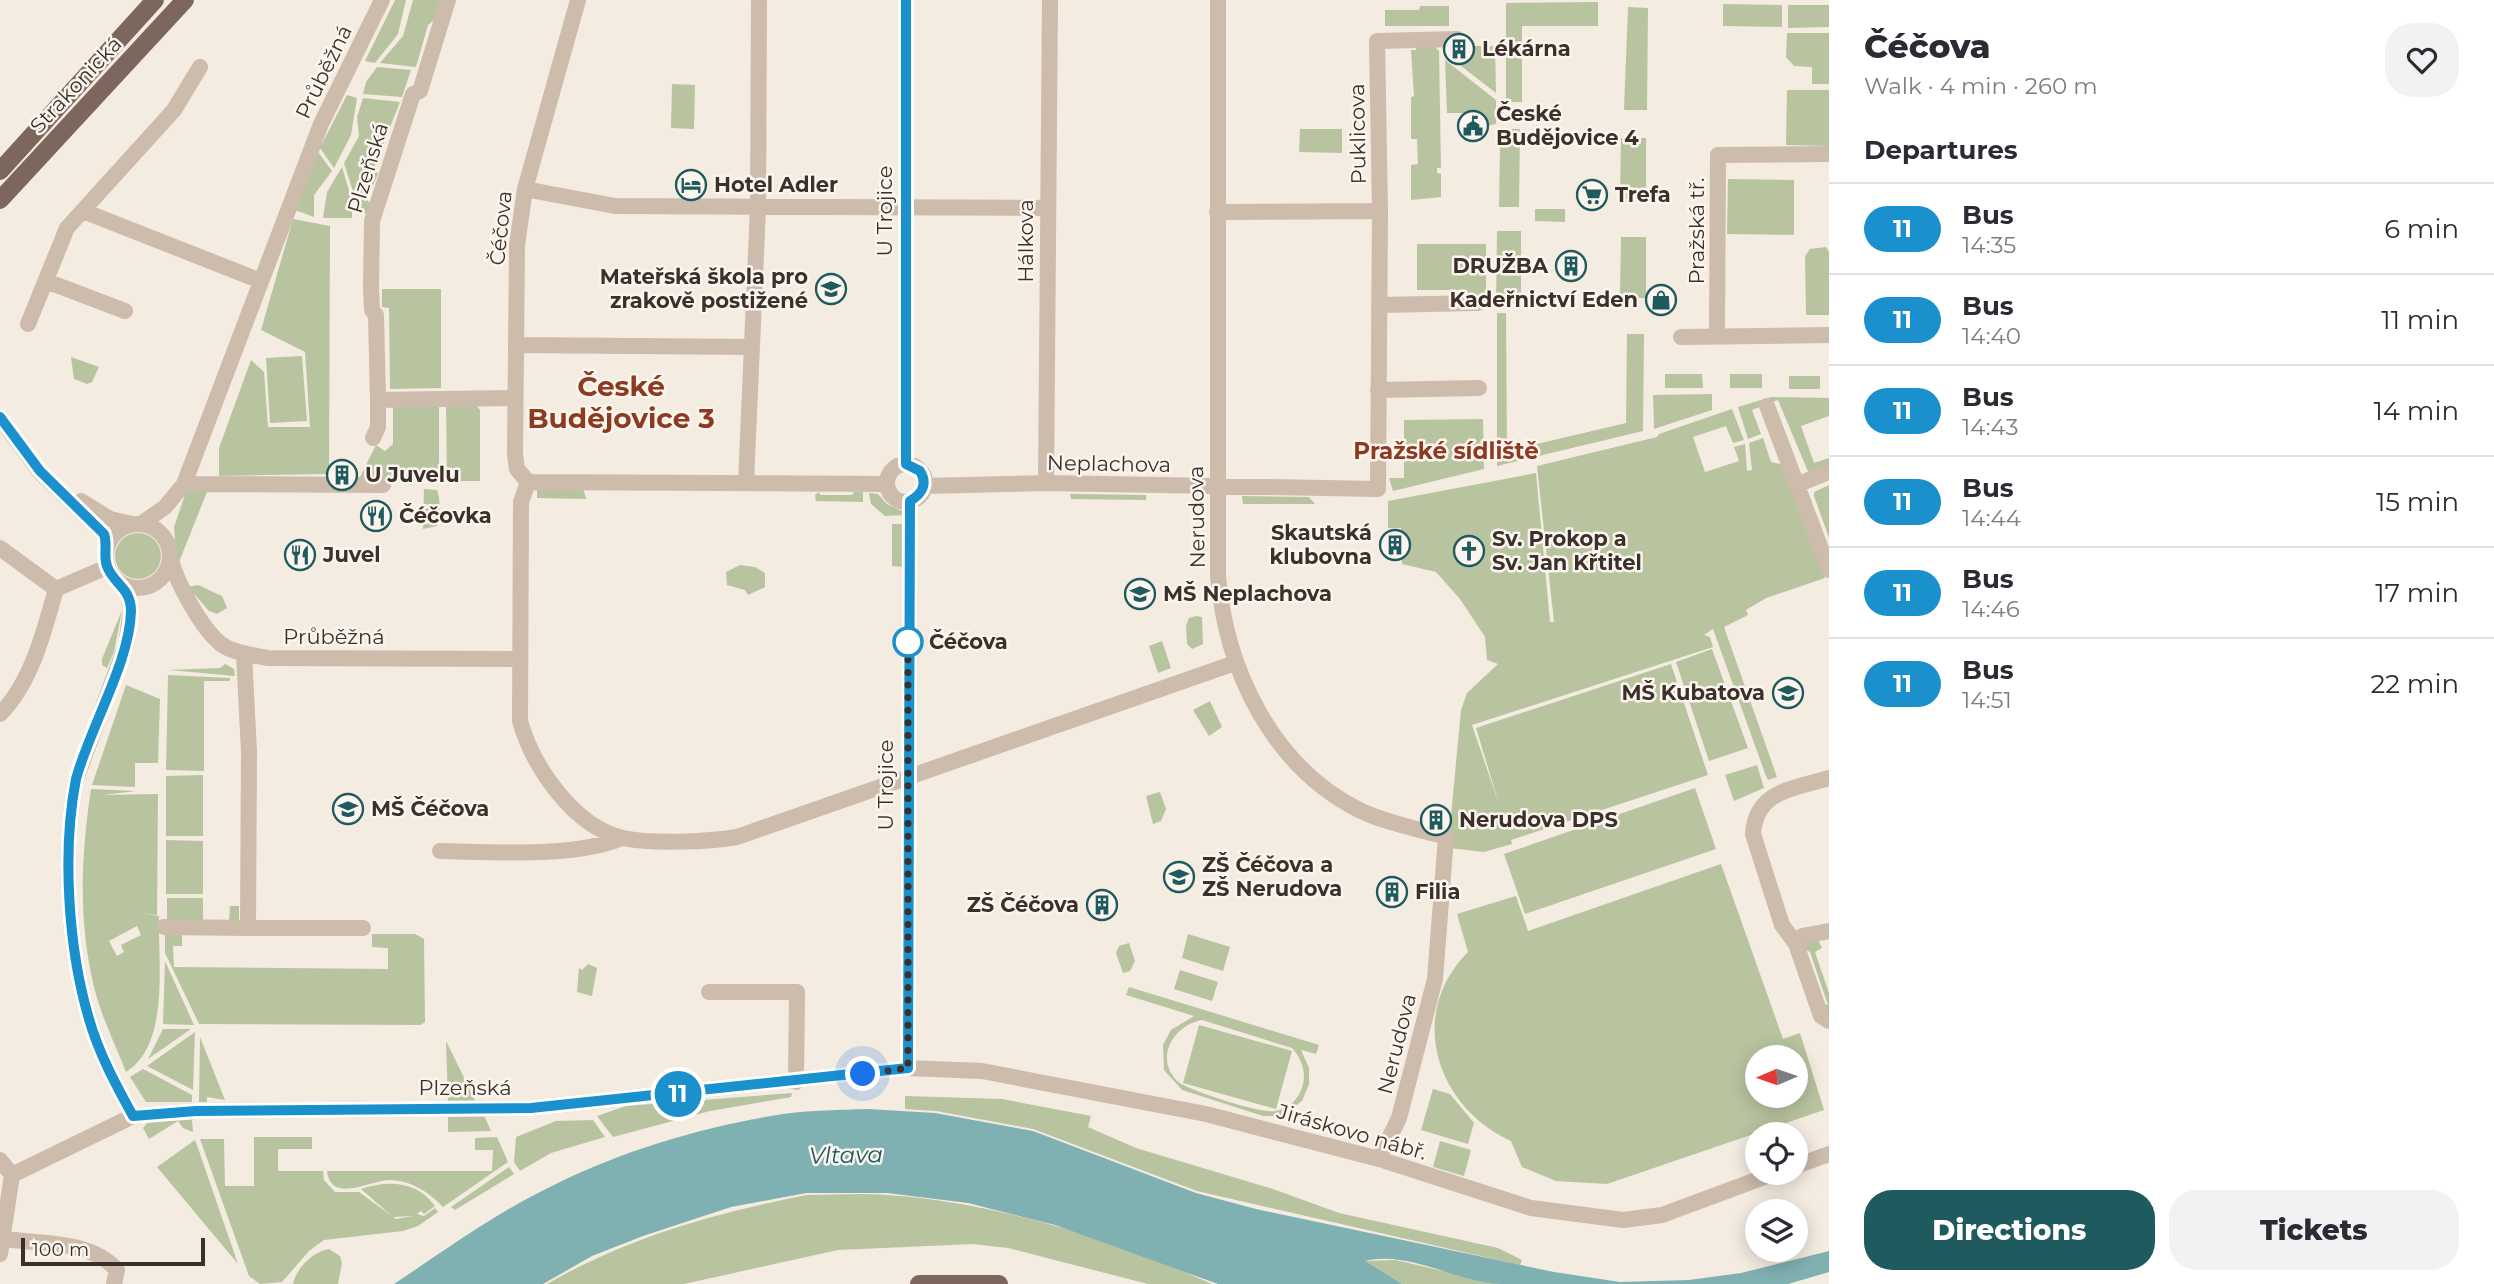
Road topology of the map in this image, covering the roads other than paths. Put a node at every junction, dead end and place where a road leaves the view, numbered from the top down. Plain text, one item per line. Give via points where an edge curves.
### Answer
1 (155, 0) edge
2 (185, 0) edge
3 (382, 0) edge
4 (448, 0) edge
5 (578, 0) edge
6 (759, 0) edge
7 (906, 0) edge
8 (1050, 0) edge
9 (1218, 0) edge
10 (1457, 39) dead end
11 (200, 68) dead end
12 (1829, 154) edge
13 (0, 171) edge
14 (524, 188) junction
15 (0, 200) edge
16 (758, 208) junction
17 (906, 208) junction
18 (1047, 208) junction
19 (83, 211) junction
20 (1380, 211) junction
21 (1217, 212) junction
22 (46, 281) junction
23 (261, 281) junction
24 (1478, 303) dead end
25 (1379, 305) junction
26 (125, 311) dead end
27 (28, 324) dead end
28 (1717, 334) junction
29 (1829, 335) edge
30 (1681, 337) dead end
31 (516, 345) junction
32 (752, 347) junction
33 (1479, 388) dead end
34 (1378, 390) junction
35 (515, 398) junction
36 (378, 400) junction
37 (1767, 406) dead end
38 (0, 418) edge
39 (373, 438) dead end
40 (906, 464) junction
41 (1829, 472) edge
42 (528, 482) junction
43 (746, 483) junction
44 (1046, 483) junction
45 (887, 484) junction
46 (383, 485) dead end
47 (1796, 485) junction
48 (924, 486) junction
49 (1217, 488) junction
50 (57, 489) junction
51 (1378, 489) joint
52 (179, 491) junction
53 (910, 501) junction
54 (136, 524) junction
55 (108, 545) junction
56 (0, 548) edge
57 (169, 552) junction
58 (107, 567) junction
59 (1829, 570) edge
60 (153, 585) junction
61 (125, 586) junction
62 (56, 589) junction
63 (180, 589) junction
64 (131, 608) junction
65 (244, 653) junction
66 (519, 659) junction
67 (1235, 663) junction
68 (0, 714) edge
69 (907, 777) junction
70 (1829, 778) edge
71 (622, 838) junction
72 (440, 851) dead end
73 (164, 928) dead end
74 (248, 928) junction
75 (363, 928) dead end
76 (1829, 931) edge
77 (1796, 944) junction
78 (709, 992) dead end
79 (1829, 1021) edge
80 (908, 1068) junction
81 (796, 1082) junction
82 (133, 1116) junction
83 (1829, 1154) edge
84 (0, 1160) edge
85 (1378, 1160) junction
86 (1808, 1162) edge
87 (12, 1175) junction
88 (1745, 1184) edge
89 (2, 1246) edge
90 (114, 1284) edge
91 (919, 1284) edge
92 (999, 1284) edge

1 - 13 main road, Strakonická
2 - 15 main road, Strakonická
3 - 23 street, Průběžná via 321,124
4 - 36 street, Plzeňská via 372,221
5 - 14 street, Čéčova
6 - 16 street
7 - 17 street, U Trojice
8 - 18 street, Hálkova
9 - 21 street, Nerudova
10 - 20 street, Puklicova via 1377,41
11 - 19 street via 174,110
12 - 28 street, Pražská tř. via 1718,155
14 - 16 street via 615,206
14 - 31 street, Čéčova via 517,246
16 - 17 street
16 - 32 street
17 - 18 street
17 - 40 street, U Trojice
18 - 44 street, Hálkova
19 - 22 street via 67,228
19 - 23 street
20 - 21 street
20 - 25 street, Puklicova
21 - 49 street, Nerudova
22 - 26 street
22 - 27 street
23 - 52 street, Průběžná
24 - 25 street
25 - 34 street, Puklicova
28 - 29 street
28 - 30 street
31 - 32 street
31 - 35 street, Čéčova
32 - 43 street
33 - 34 street
34 - 51 street, Puklicova
35 - 36 street
35 - 42 street, Čéčova via 517,469
36 - 39 street, Plzeňská via 379,427
37 - 47 street
38 - 50 street
40 - 45 street via 895,467
40 - 48 street via 920,471
41 - 47 street
42 - 43 street
42 - 66 street via 521,502
43 - 45 street
44 - 48 street, Neplachova
44 - 49 street, Neplachova
45 - 53 street via 896,499
46 - 52 street via 238,485
47 - 59 street
48 - 53 street
49 - 51 street, Neplachova
49 - 67 street, Nerudova via 1221,606
50 - 54 street via 110,519
50 - 55 street via 104,534
52 - 54 street, Průběžná via 153,518
52 - 57 street, Průběžná via 168,528
53 - 69 street, U Trojice
54 - 55 street via 116,533
54 - 57 street via 158,530
55 - 58 street
56 - 62 street
57 - 60 street via 165,575
57 - 63 street, Průběžná
58 - 61 street
58 - 62 street
60 - 61 street
60 - 63 street
60 - 64 street
61 - 64 street
62 - 68 street via 38,648
63 - 65 street, Průběžná via 222,644
64 - 82 street via 125,645 76,779 71,802 69,887 88,1017 108,1071
65 - 66 street, Průběžná via 268,658
65 - 74 street via 249,752
66 - 71 street via 520,723 533,752 555,789 586,820
67 - 69 street
67 - 85 street, Nerudova via 1270,730 1323,786 1362,811 1446,837 1435,979 1399,1118
69 - 71 street via 737,838
69 - 80 street, U Trojice
70 - 77 street via 1770,796 1754,821 1782,925
71 - 72 street via 603,845 518,852
73 - 74 street
74 - 75 street
76 - 77 street via 1802,936
77 - 79 street via 1821,1016
78 - 81 street via 797,992
80 - 81 street, Plzeňská
80 - 85 street, Jiráskovo nábř. via 982,1072 1193,1112
81 - 82 street, Plzeňská via 531,1108 196,1111
82 - 87 street, Plzeňská
83 - 86 street
84 - 87 street
85 - 88 street, Jiráskovo nábř. via 1531,1208 1623,1220 1662,1214
87 - 89 street
89 - 90 street via 89,1250 106,1257 117,1270
91 - 92 main road

